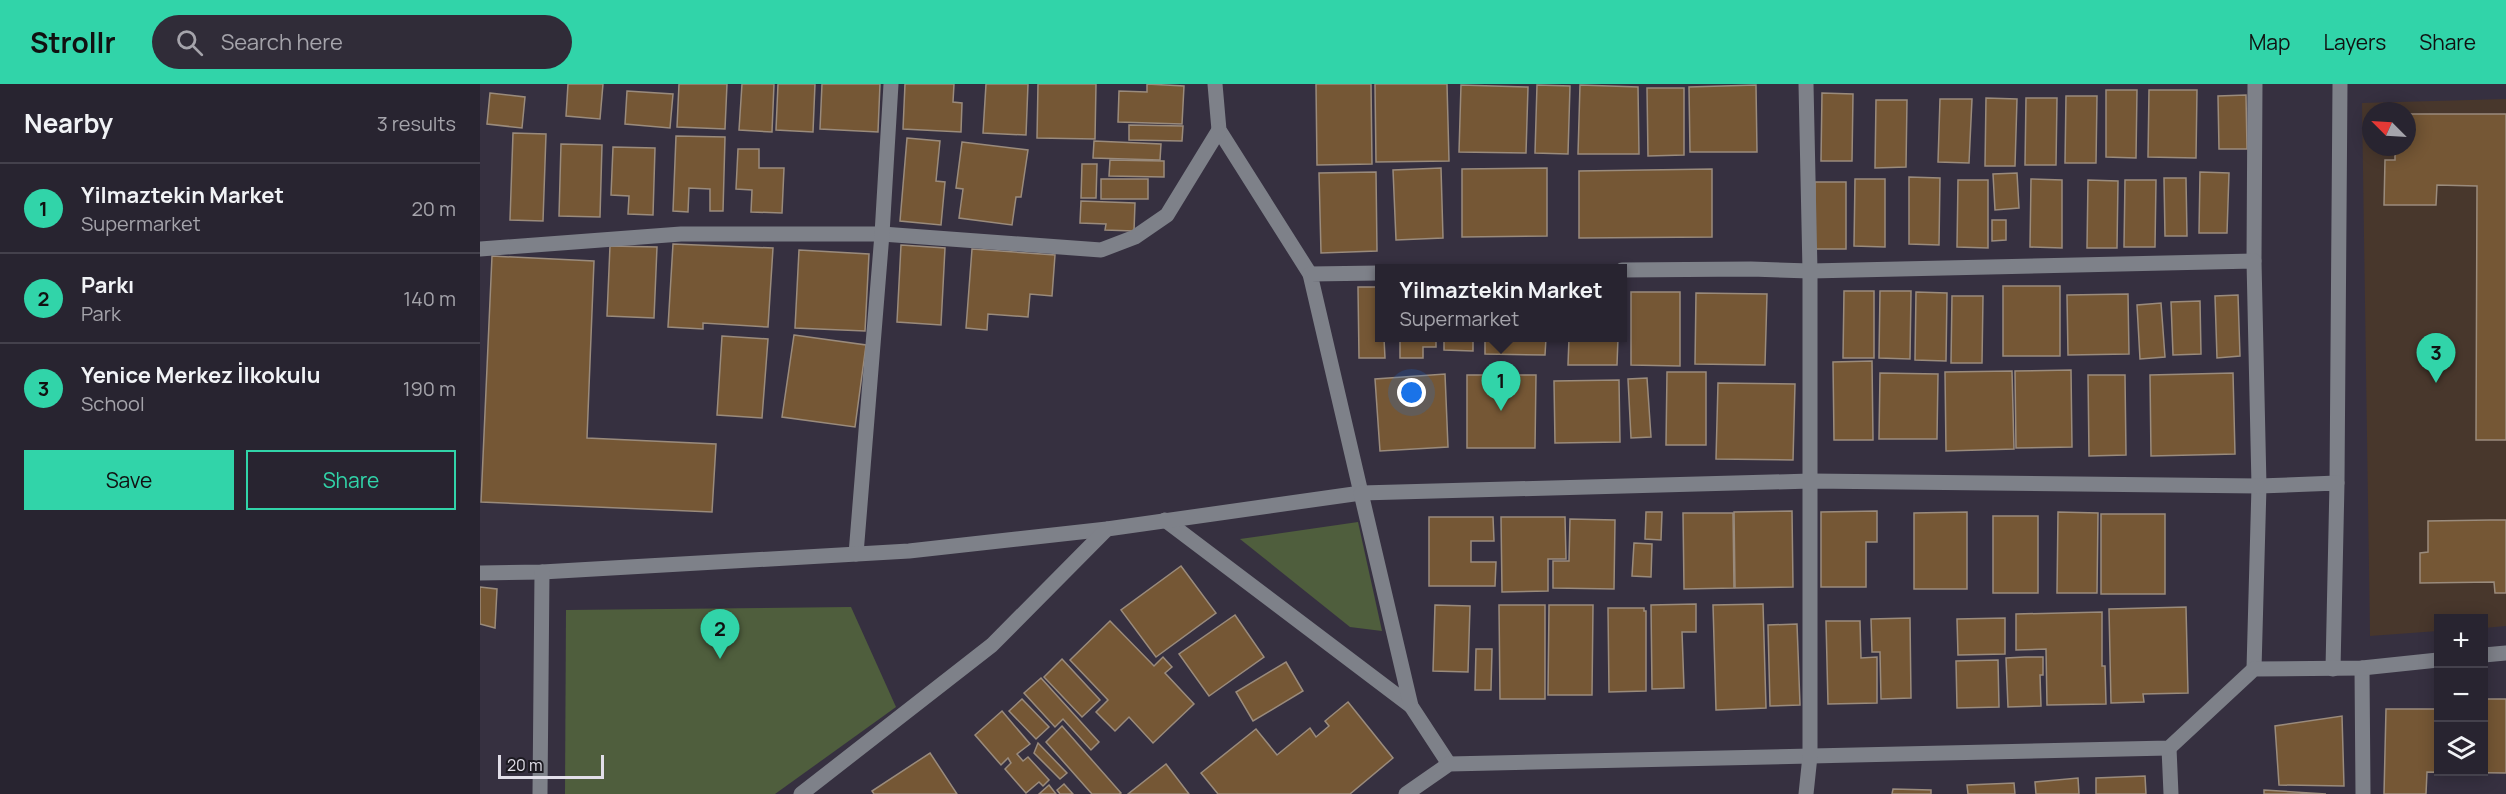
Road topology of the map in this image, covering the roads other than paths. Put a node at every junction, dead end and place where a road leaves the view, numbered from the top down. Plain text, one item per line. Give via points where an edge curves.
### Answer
1 (891, 84) edge
2 (1215, 84) edge
3 (1806, 84) edge
4 (2255, 84) edge
5 (2340, 84) edge
6 (1219, 130) junction
7 (882, 234) junction
8 (480, 249) edge
9 (2254, 261) junction
10 (1627, 270) edge
11 (1810, 271) junction
12 (1375, 273) edge
13 (1310, 274) junction
14 (1811, 481) junction
15 (2337, 483) junction
16 (2259, 486) junction
17 (1361, 493) junction
18 (1165, 520) junction
19 (1107, 528) junction
20 (856, 554) junction
21 (542, 572) junction
22 (480, 573) edge
23 (2506, 653) edge
24 (2488, 655) edge
25 (2434, 661) edge
26 (2362, 668) junction
27 (2254, 669) junction
28 (2333, 669) junction
29 (1411, 706) junction
30 (2169, 748) junction
31 (1810, 756) junction
32 (1449, 764) junction
33 (540, 794) edge
34 (801, 794) edge
35 (1406, 794) edge
36 (1806, 794) edge
37 (2171, 794) edge
38 (2363, 794) edge

1 - 7 street
2 - 6 street
3 - 11 street
4 - 9 street
5 - 15 street
6 - 7 street via 1167,215 1135,237 1101,250
6 - 13 street
7 - 8 street via 681,234
7 - 20 street
9 - 11 street
9 - 16 street
10 - 11 street
11 - 14 street
12 - 13 street
13 - 17 street
14 - 16 street
14 - 17 street
14 - 31 street
15 - 16 street
15 - 28 street
16 - 27 street
17 - 18 street
17 - 29 street
18 - 19 street
18 - 29 street
19 - 20 street
19 - 34 street via 992,645
20 - 21 street
21 - 22 street
21 - 33 street
23 - 24 street
25 - 26 street
26 - 28 street
26 - 38 street
27 - 28 street
27 - 30 street
29 - 32 street
30 - 31 street
30 - 37 street
31 - 32 street
31 - 36 street
32 - 35 street

